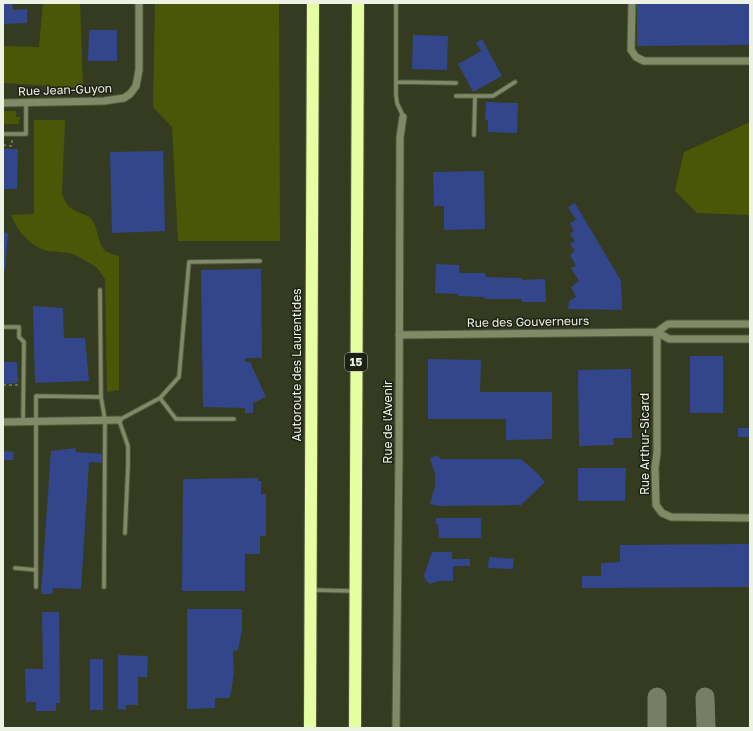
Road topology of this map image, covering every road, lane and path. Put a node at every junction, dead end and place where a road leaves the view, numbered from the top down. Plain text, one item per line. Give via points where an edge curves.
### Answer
1 (139, 3) edge
2 (313, 3) edge
3 (358, 3) edge
4 (396, 3) edge
5 (632, 3) edge
6 (750, 61) edge
7 (396, 82) junction
8 (515, 82) dead end
9 (456, 83) dead end
10 (456, 96) dead end
11 (475, 96) junction
12 (3, 103) edge
13 (26, 103) junction
14 (404, 117) joint
15 (3, 134) edge
16 (474, 135) dead end
17 (12, 139) dead end
18 (3, 145) edge
19 (12, 146) junction
20 (12, 149) dead end
21 (260, 261) dead end
22 (100, 290) dead end
23 (750, 324) edge
24 (3, 328) edge
25 (657, 332) junction
26 (399, 335) junction
27 (750, 339) edge
28 (3, 385) edge
29 (20, 385) dead end
30 (101, 397) junction
31 (160, 398) junction
32 (234, 419) dead end
33 (105, 420) junction
34 (119, 420) junction
35 (3, 422) edge
36 (23, 422) junction
37 (36, 422) junction
38 (750, 518) edge
39 (125, 533) dead end
40 (15, 568) dead end
41 (36, 570) junction
42 (104, 587) dead end
43 (36, 588) dead end
44 (311, 590) junction
45 (356, 591) junction
46 (310, 728) edge
47 (355, 728) edge
48 (396, 728) edge

1 - 13 street, Rue Jean-Guyon via 139,70 136,86 130,94 124,98 104,101
2 - 44 highway, Autoroute des Laurentides
3 - 45 highway, 15
4 - 7 lane
5 - 6 street via 631,50 636,57 644,61
7 - 9 lane
7 - 14 lane via 396,99
8 - 11 lane via 494,96
10 - 11 lane
11 - 16 lane
12 - 13 street, Rue Jean-Guyon
13 - 15 lane via 26,134
14 - 26 street, Rue de l'Avenir via 400,137
17 - 19 path
18 - 19 path
19 - 20 path
21 - 31 lane via 189,262 179,377
22 - 30 lane
23 - 25 street, Rue des Gouverneurs via 668,324
24 - 36 lane via 19,327 19,338 24,342
25 - 26 street, Rue des Gouverneurs
25 - 27 street, Rue des Gouverneurs via 669,339
25 - 38 street, Rue Arthur-Sicard via 656,505 662,513 671,518
26 - 48 street, Rue de l'Avenir
28 - 29 path
30 - 33 lane
30 - 37 lane via 36,396
31 - 32 lane via 176,419
31 - 34 lane
33 - 34 street
33 - 37 street
33 - 42 lane
34 - 39 lane via 128,446
35 - 36 street
36 - 37 street
37 - 41 lane
40 - 41 lane
41 - 43 lane
44 - 45 lane
44 - 46 highway, Autoroute des Laurentides
45 - 47 highway, 15

